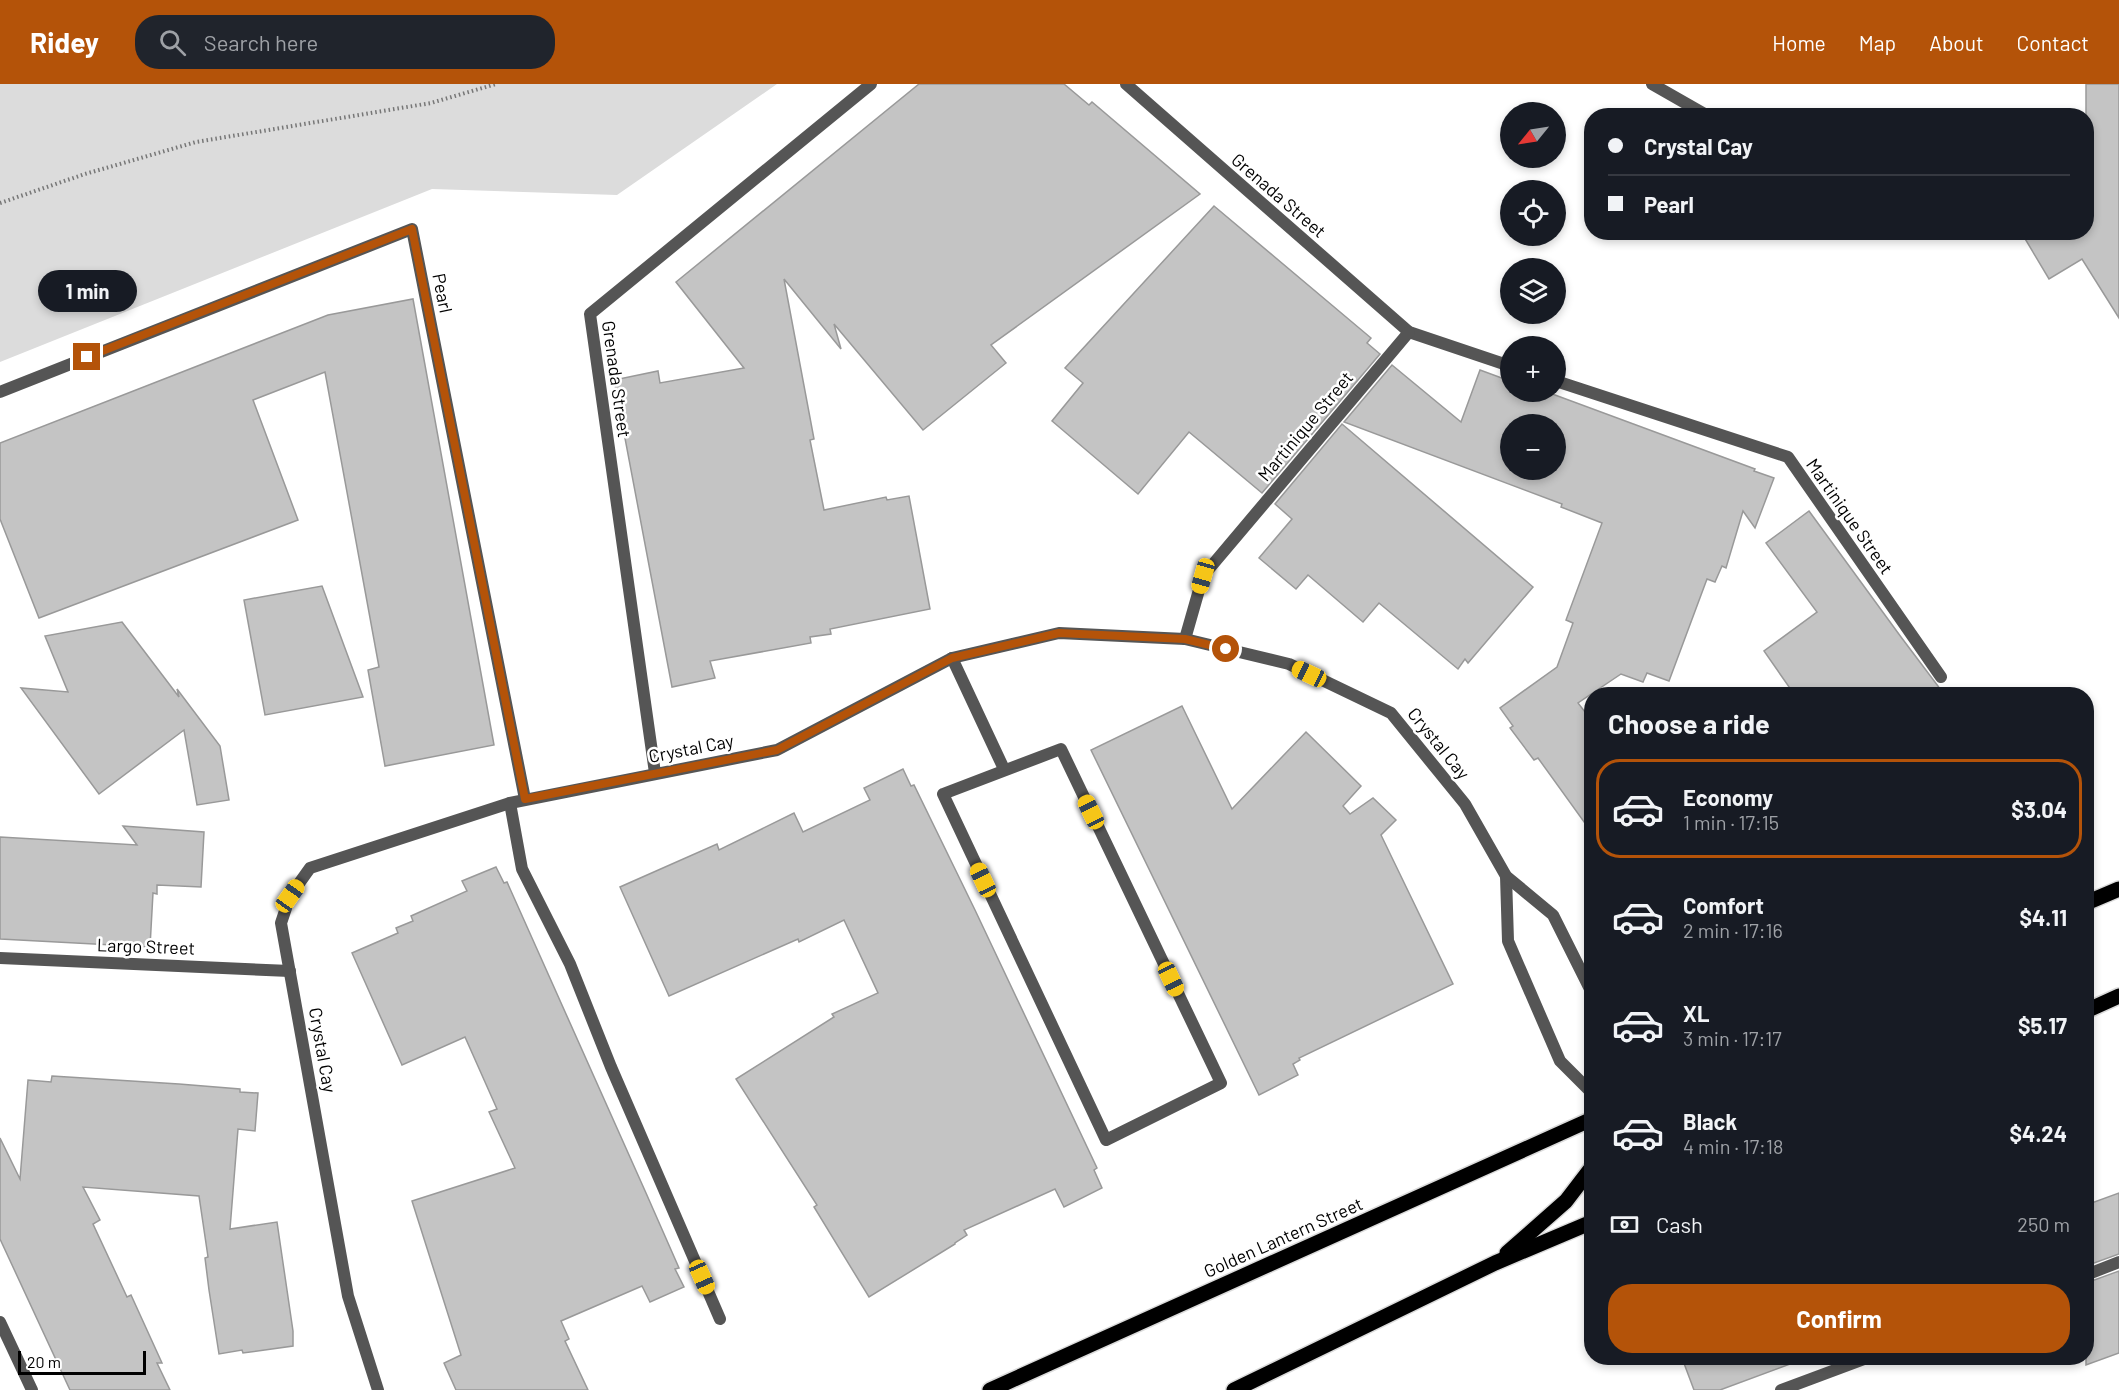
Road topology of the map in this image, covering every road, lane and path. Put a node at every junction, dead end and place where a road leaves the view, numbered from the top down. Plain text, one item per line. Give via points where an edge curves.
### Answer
1 (496, 84) edge
2 (871, 84) edge
3 (1126, 84) edge
4 (1652, 84) edge
5 (1694, 108) edge
6 (0, 203) edge
7 (1409, 332) junction
8 (1500, 363) edge
9 (1566, 384) edge
10 (0, 392) edge
11 (1185, 639) junction
12 (952, 658) junction
13 (1941, 677) dead end
14 (1004, 769) junction
15 (655, 773) junction
16 (525, 799) junction
17 (510, 802) junction
18 (1506, 876) junction
19 (2119, 889) edge
20 (2094, 900) edge
21 (0, 958) edge
22 (290, 971) junction
23 (1584, 977) edge
24 (2119, 996) edge
25 (2094, 1007) edge
26 (1584, 1085) edge
27 (1584, 1123) edge
28 (1584, 1177) edge
29 (1584, 1225) edge
30 (2119, 1262) edge
31 (1495, 1263) junction
32 (2094, 1272) edge
33 (720, 1319) dead end
34 (0, 1322) edge
35 (1848, 1365) edge
36 (32, 1390) edge
37 (378, 1390) edge
38 (990, 1390) edge
39 (1234, 1390) edge
40 (1781, 1390) edge

1 - 6 path via 431,103 196,142
2 - 15 street, Grenada Street via 590,314
3 - 7 street, Grenada Street
4 - 5 street
7 - 8 street
7 - 11 street, Martinique Street via 1203,576
9 - 13 street, Martinique Street via 1788,457
10 - 16 street, Pearl via 412,229
11 - 12 street, Crystal Cay via 1059,633
11 - 18 street, Crystal Cay via 1288,664 1391,713 1465,804
12 - 14 street
12 - 15 street, Crystal Cay via 777,750
14 - 14 street via 942,794 1106,1140 1221,1083 1061,749
15 - 16 street, Crystal Cay
16 - 17 street, Crystal Cay
17 - 22 street, Crystal Cay via 310,868 290,896 281,923
17 - 33 street via 522,869 570,964
18 - 23 street, Crystal Cay via 1553,915
18 - 26 street, Crystal Cay via 1508,941 1560,1061
19 - 20 main road
21 - 22 street, Largo Street
22 - 37 street, Crystal Cay via 348,1296
24 - 25 main road
27 - 38 main road, Golden Lantern Street
28 - 31 main road via 1566,1201
29 - 31 main road
30 - 32 street
31 - 39 main road
34 - 36 street
35 - 40 street

